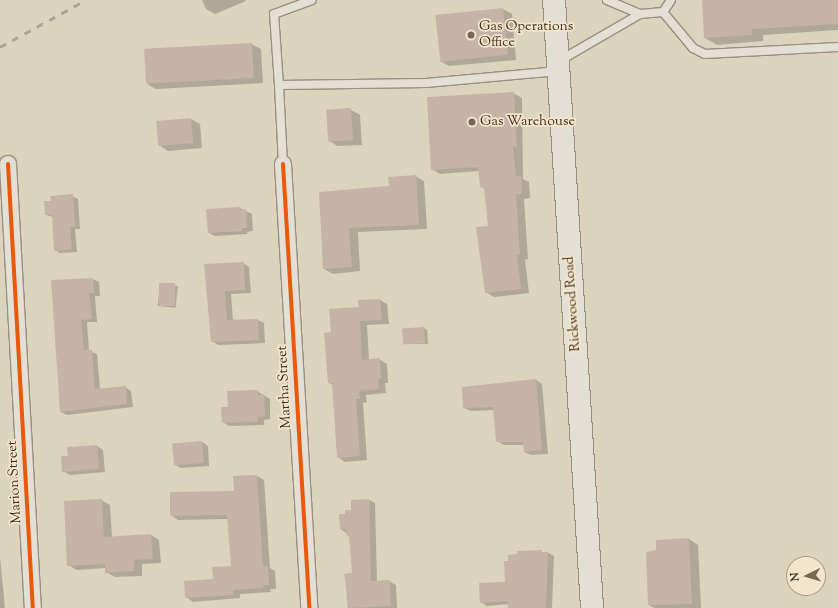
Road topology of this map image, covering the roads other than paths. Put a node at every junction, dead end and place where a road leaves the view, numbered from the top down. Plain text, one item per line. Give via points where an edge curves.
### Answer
1 (312, 0) edge
2 (554, 0) edge
3 (607, 0) edge
4 (671, 0) edge
5 (663, 12) junction
6 (640, 14) junction
7 (838, 46) edge
8 (558, 66) junction
9 (279, 85) junction
10 (8, 164) dead end
11 (284, 164) joint
12 (33, 608) edge
13 (309, 608) edge
14 (592, 608) edge

1 - 9 lane via 274,14
2 - 8 main road, Rickwood Road
3 - 6 lane
4 - 5 lane
5 - 6 lane
5 - 7 lane via 693,48 705,54
6 - 8 lane
8 - 9 lane via 426,83
8 - 14 main road, Rickwood Road
9 - 11 lane
10 - 12 street, Marion Street
11 - 13 street, Martha Street

